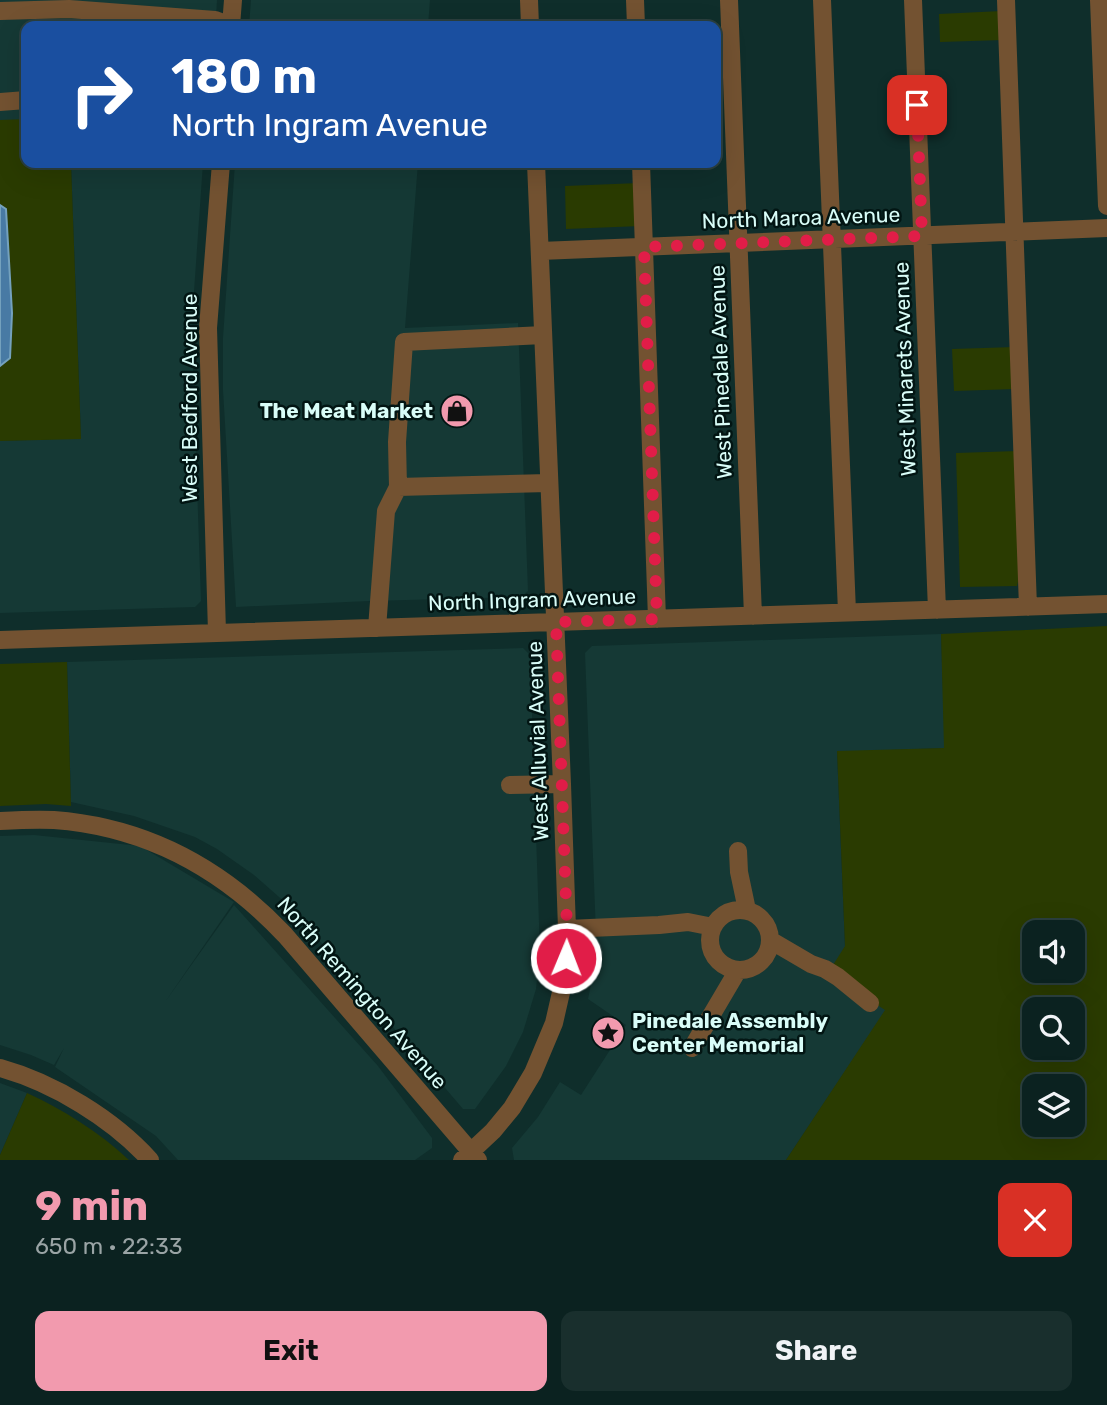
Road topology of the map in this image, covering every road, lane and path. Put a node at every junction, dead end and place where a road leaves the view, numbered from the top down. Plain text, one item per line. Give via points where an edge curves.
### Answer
1 (233, 0) edge
2 (529, 0) edge
3 (635, 0) edge
4 (729, 0) edge
5 (822, 0) edge
6 (913, 0) edge
7 (1006, 0) edge
8 (1099, 0) edge
9 (0, 11) edge
10 (218, 21) edge
11 (231, 21) edge
12 (530, 21) edge
13 (636, 21) edge
14 (21, 100) edge
15 (0, 102) edge
16 (221, 168) edge
17 (536, 168) edge
18 (641, 168) edge
19 (1107, 206) edge
20 (1107, 228) edge
21 (1014, 232) junction
22 (922, 236) junction
23 (832, 239) junction
24 (739, 243) junction
25 (644, 247) junction
26 (540, 251) junction
27 (543, 335) junction
28 (548, 483) junction
29 (398, 486) junction
30 (1107, 604) edge
31 (1028, 607) junction
32 (937, 610) junction
33 (846, 612) junction
34 (753, 616) junction
35 (657, 619) junction
36 (556, 622) junction
37 (376, 628) junction
38 (217, 632) junction
39 (0, 640) edge
40 (562, 783) junction
41 (510, 785) dead end
42 (0, 821) edge
43 (738, 851) dead end
44 (738, 911) junction
45 (567, 929) junction
46 (712, 934) junction
47 (770, 940) junction
48 (764, 958) junction
49 (721, 963) junction
50 (811, 964) junction
51 (738, 970) junction
52 (870, 1003) dead end
53 (716, 1008) junction
54 (692, 1048) dead end
55 (0, 1068) edge
56 (470, 1158) edge
57 (150, 1160) edge

1 - 11 street
2 - 12 street
3 - 13 street
4 - 24 street, West Pinedale Avenue
5 - 23 street
6 - 22 street, West Minarets Avenue
7 - 21 street
8 - 19 street
9 - 10 street via 69,9
14 - 15 street
16 - 38 street, West Bedford Avenue via 208,328
17 - 26 street, West Alluvial Avenue
18 - 25 street
20 - 21 street, North Maroa Avenue
21 - 22 street, North Maroa Avenue
21 - 31 street
22 - 23 street, North Maroa Avenue
22 - 32 street, West Minarets Avenue
23 - 24 street, North Maroa Avenue
23 - 33 street
24 - 25 street, North Maroa Avenue
24 - 34 street, West Pinedale Avenue
25 - 26 street, North Maroa Avenue
25 - 35 street
26 - 27 street, West Alluvial Avenue
27 - 28 street, West Alluvial Avenue
27 - 29 street via 404,342
28 - 29 street
28 - 36 street, West Alluvial Avenue
29 - 37 street via 386,511
30 - 31 street, North Ingram Avenue
31 - 32 street, North Ingram Avenue
32 - 33 street, North Ingram Avenue
33 - 34 street, North Ingram Avenue
34 - 35 street, North Ingram Avenue
35 - 36 street, North Ingram Avenue
36 - 37 street, North Ingram Avenue
36 - 40 street, West Alluvial Avenue
37 - 38 street, North Ingram Avenue
38 - 39 street, North Ingram Avenue
40 - 41 street
40 - 45 street, West Alluvial Avenue
42 - 56 street, North Remington Avenue via 53,820 130,834 214,873 285,935
43 - 44 street
44 - 46 street via 719,919
44 - 47 street via 756,914 764,921
45 - 46 street via 688,922
45 - 56 street, West Alluvial Avenue via 562,988 544,1049 512,1108
46 - 49 street via 714,955
47 - 48 street
47 - 50 street
48 - 50 street
48 - 51 street
49 - 51 street
49 - 53 street
50 - 52 street via 838,977
51 - 53 street
53 - 54 street
55 - 57 street via 79,1103 127,1137

